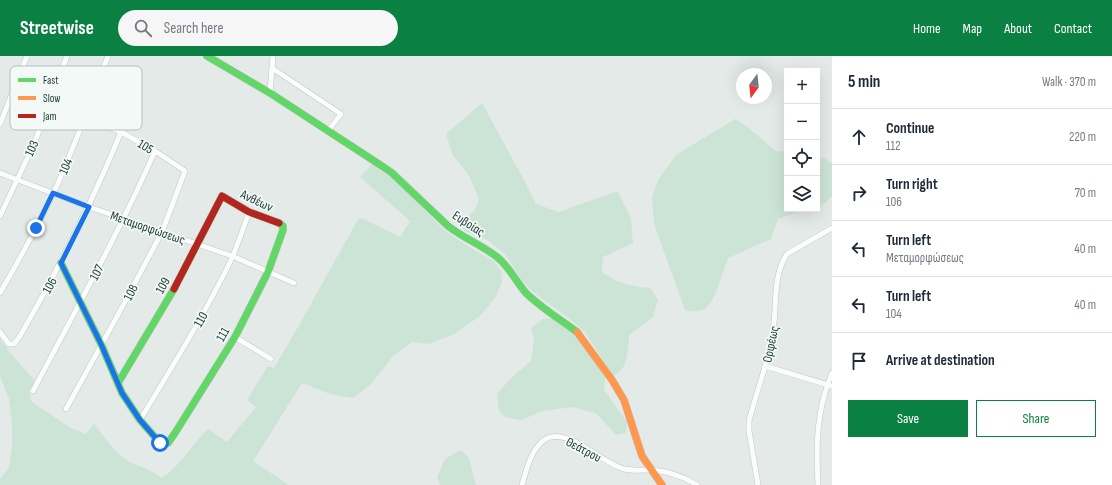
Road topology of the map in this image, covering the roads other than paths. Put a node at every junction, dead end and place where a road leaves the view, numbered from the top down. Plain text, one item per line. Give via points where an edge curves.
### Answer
1 (27, 56) edge
2 (67, 56) edge
3 (108, 56) edge
4 (207, 56) edge
5 (273, 56) edge
6 (23, 66) edge
7 (63, 66) edge
8 (104, 66) edge
9 (272, 68) junction
10 (270, 92) junction
11 (10, 99) edge
12 (0, 124) edge
13 (39, 130) edge
14 (80, 130) edge
15 (117, 130) edge
16 (328, 131) junction
17 (122, 132) junction
18 (154, 151) junction
19 (185, 171) joint
20 (0, 173) edge
21 (16, 180) junction
22 (53, 193) junction
23 (222, 196) joint
24 (89, 207) junction
25 (249, 212) junction
26 (0, 216) edge
27 (122, 218) junction
28 (283, 226) joint
29 (832, 228) edge
30 (162, 232) junction
31 (197, 243) junction
32 (232, 256) junction
33 (61, 263) junction
34 (268, 272) junction
35 (294, 283) dead end
36 (0, 293) edge
37 (80, 301) junction
38 (0, 332) edge
39 (235, 337) junction
40 (101, 344) junction
41 (271, 359) dead end
42 (765, 366) junction
43 (832, 373) edge
44 (118, 383) junction
45 (830, 386) edge
46 (34, 391) dead end
47 (66, 409) dead end
48 (140, 420) junction
49 (651, 470) junction
50 (522, 485) edge
51 (662, 485) edge
52 (697, 485) edge
53 (758, 485) edge
54 (818, 485) edge

1 - 6 street
2 - 7 street, 103
3 - 8 street, 104
4 - 10 street, Ευβοίας
5 - 9 street
9 - 10 street
9 - 16 street via 341,114
10 - 16 street, Ευβοίας
11 - 12 street
13 - 21 street, 103
14 - 22 street, 104
15 - 17 street, 105
16 - 49 street, Ευβοίας via 392,173 448,226 499,258 525,292 578,332 624,400 640,452
17 - 18 street, 105
17 - 24 street, 106
18 - 19 street, 105
18 - 27 street, 107 via 140,185
19 - 30 street, 108
20 - 21 street, Μεταμορφώσεως
21 - 22 street, Μεταμορφώσεως
21 - 26 street, 103
22 - 24 street, Μεταμορφώσεως
22 - 36 street, 104
23 - 25 street, Ανθέων
23 - 31 street, 109
24 - 27 street, Μεταμορφώσεως
24 - 33 street, 106
25 - 28 street, Ανθέων
25 - 32 street, 110
27 - 30 street, Μεταμορφώσεως
27 - 37 street, 107
28 - 34 street, 111
29 - 42 street, Ορφέως via 787,254 783,261 777,282 773,338
30 - 31 street, Μεταμορφώσεως
30 - 40 street, 108
31 - 32 street, Μεταμορφώσεως
31 - 44 street, 109 via 154,325
32 - 34 street, Μεταμορφώσεως
32 - 48 street, 110 via 198,324
33 - 37 street
33 - 38 street, 106 via 14,344 9,344
34 - 35 street, Μεταμορφώσεως
34 - 39 street, 111
37 - 40 street
37 - 46 street, 107
39 - 41 street
39 - 48 street, 111 via 168,443 160,443
40 - 44 street
40 - 47 street, 108
42 - 45 street
42 - 53 street, Ορφέως via 749,421
43 - 45 street
44 - 48 street
45 - 54 street via 816,436
49 - 50 street, Θεάτρου via 622,468 570,439 554,436 544,439 538,445
49 - 51 street, Ευβοίας
49 - 52 street via 670,473

